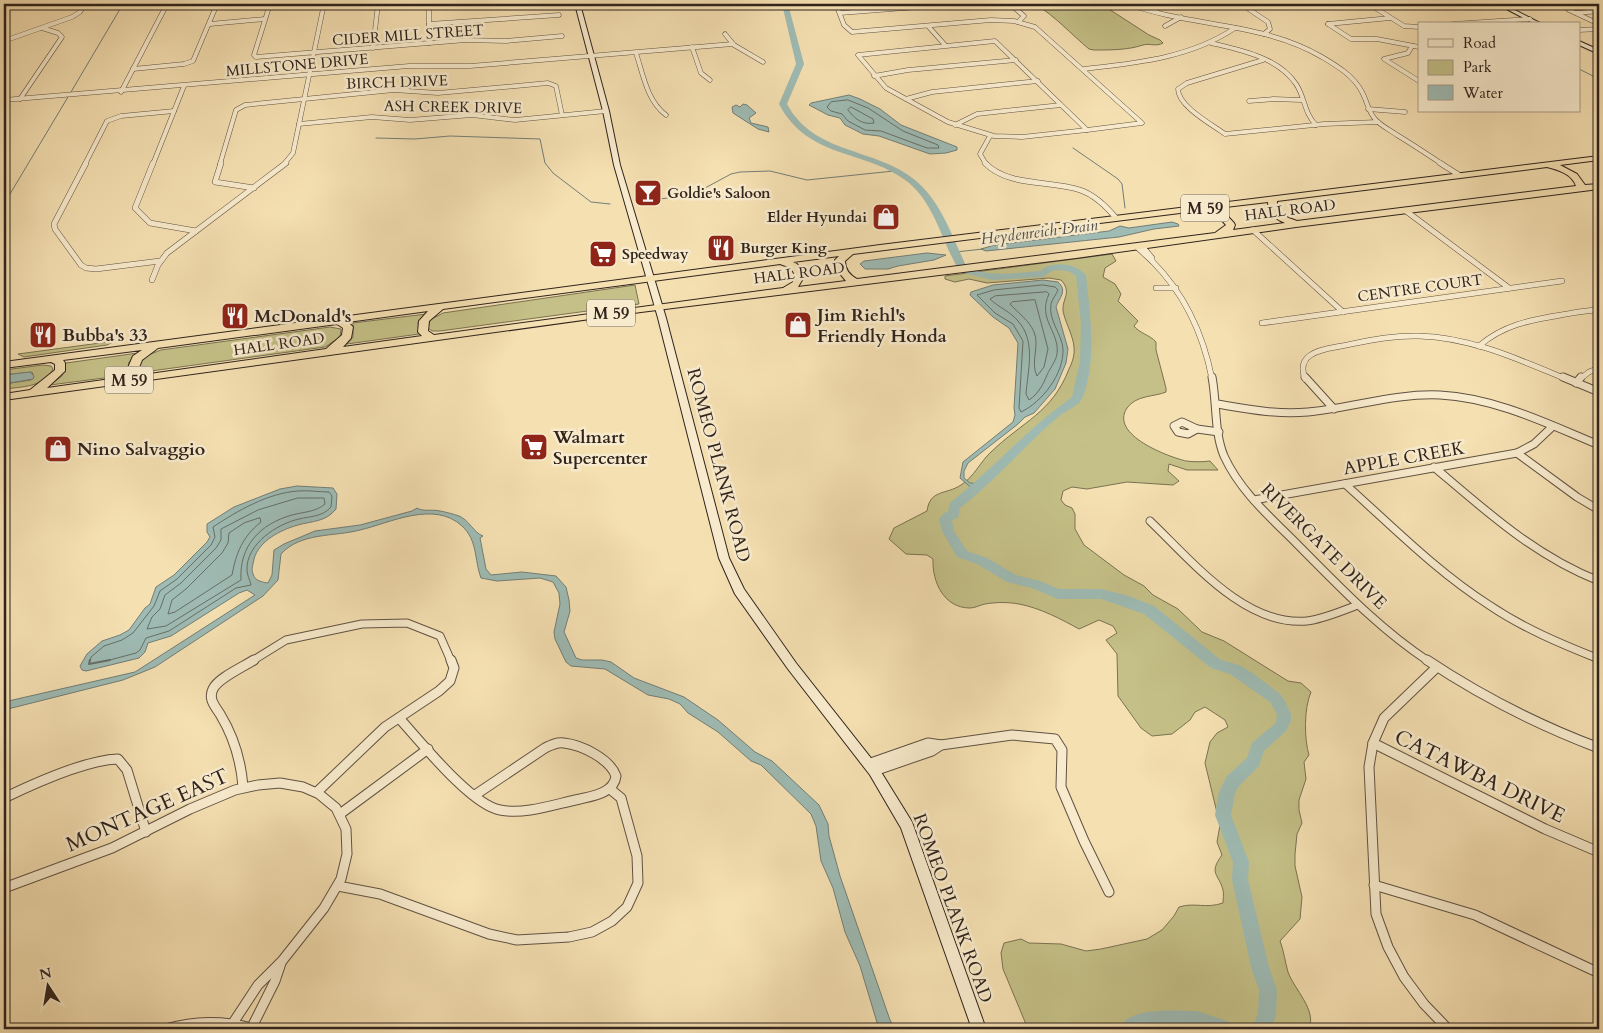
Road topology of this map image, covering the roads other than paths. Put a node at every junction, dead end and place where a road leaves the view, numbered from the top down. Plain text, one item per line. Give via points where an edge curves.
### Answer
1 (85, 4) edge
2 (166, 4) edge
3 (217, 4) edge
4 (270, 4) edge
5 (324, 4) edge
6 (378, 4) edge
7 (456, 4) edge
8 (577, 4) edge
9 (836, 4) edge
10 (957, 4) edge
11 (1010, 4) edge
12 (1128, 4) edge
13 (1172, 4) edge
14 (1241, 4) edge
15 (1291, 4) edge
16 (1345, 4) edge
17 (1369, 4) edge
18 (1500, 4) edge
19 (1562, 4) edge
20 (429, 5) edge
21 (1153, 11) junction
22 (1599, 11) edge
23 (840, 13) junction
24 (1575, 13) junction
25 (559, 15) dead end
26 (1181, 17) junction
27 (1527, 17) junction
28 (1390, 18) junction
29 (265, 19) junction
30 (1018, 22) junction
31 (1485, 22) edge
32 (1536, 22) edge
33 (210, 24) junction
34 (429, 24) junction
35 (1599, 24) edge
36 (928, 26) junction
37 (1165, 26) dead end
38 (1418, 27) edge
39 (42, 28) junction
40 (1235, 28) junction
41 (1599, 29) edge
42 (1590, 30) junction
43 (1580, 31) edge
44 (726, 34) dead end
45 (1264, 34) junction
46 (1599, 34) edge
47 (562, 36) dead end
48 (4, 41) edge
49 (429, 43) junction
50 (1210, 43) junction
51 (1580, 43) edge
52 (733, 44) junction
53 (945, 45) junction
54 (1412, 46) junction
55 (1418, 47) edge
56 (373, 48) junction
57 (692, 48) junction
58 (1599, 52) edge
59 (313, 53) junction
60 (636, 53) junction
61 (592, 56) junction
62 (1016, 60) junction
63 (1263, 60) junction
64 (763, 62) dead end
65 (133, 68) junction
66 (1084, 69) junction
67 (309, 75) junction
68 (874, 76) junction
69 (1413, 77) junction
70 (1418, 77) edge
71 (710, 80) dead end
72 (1418, 80) edge
73 (1038, 81) junction
74 (184, 86) junction
75 (121, 92) junction
76 (20, 99) junction
77 (304, 99) junction
78 (906, 99) junction
79 (4, 100) edge
80 (1301, 100) junction
81 (1249, 101) dead end
82 (1061, 105) junction
83 (1368, 109) junction
84 (174, 111) junction
85 (606, 111) junction
86 (1405, 112) dead end
87 (562, 115) junction
88 (666, 115) dead end
89 (1378, 122) junction
90 (299, 124) junction
91 (955, 125) junction
92 (1316, 125) junction
93 (1087, 130) junction
94 (990, 136) junction
95 (1417, 149) junction
96 (1434, 158) junction
97 (1426, 159) junction
98 (1599, 160) edge
99 (1548, 164) junction
100 (1455, 176) junction
101 (1599, 186) edge
102 (254, 188) junction
103 (1581, 188) junction
104 (1273, 199) junction
105 (1206, 208) junction
106 (1406, 211) junction
107 (1116, 218) junction
108 (1296, 224) junction
109 (1253, 230) junction
110 (196, 231) junction
111 (1219, 234) junction
112 (1139, 247) junction
113 (851, 252) junction
114 (160, 261) junction
115 (780, 262) junction
116 (651, 278) junction
117 (152, 280) dead end
118 (1562, 281) dead end
119 (855, 282) junction
120 (1156, 288) dead end
121 (1176, 288) junction
122 (1508, 288) junction
123 (787, 290) junction
124 (444, 306) junction
125 (658, 306) junction
126 (1599, 310) edge
127 (1343, 312) junction
128 (340, 320) junction
129 (1262, 323) dead end
130 (432, 338) junction
131 (157, 344) junction
132 (1479, 346) junction
133 (326, 352) junction
134 (52, 358) junction
135 (4, 365) edge
136 (1599, 368) edge
137 (140, 378) junction
138 (1576, 383) junction
139 (1599, 392) edge
140 (26, 394) junction
141 (4, 398) edge
142 (1217, 404) junction
143 (1334, 409) junction
144 (1552, 427) junction
145 (1197, 429) dead end
146 (1218, 432) junction
147 (1599, 445) edge
148 (1517, 453) junction
149 (1434, 467) junction
150 (1345, 484) junction
151 (1254, 500) junction
152 (1599, 510) edge
153 (1150, 521) dead end
154 (1599, 581) edge
155 (1358, 605) junction
156 (1599, 658) edge
157 (1438, 667) junction
158 (399, 718) junction
159 (1373, 743) junction
160 (1599, 748) edge
161 (428, 749) junction
162 (871, 768) junction
163 (242, 787) junction
164 (610, 789) junction
165 (317, 792) junction
166 (475, 795) junction
167 (4, 798) edge
168 (340, 814) junction
169 (146, 832) junction
170 (1599, 852) edge
171 (1374, 885) junction
172 (338, 886) junction
173 (4, 888) edge
174 (1108, 892) dead end
175 (282, 961) junction
176 (1599, 973) edge
177 (231, 1026) edge
178 (165, 1029) edge
179 (252, 1029) edge
180 (979, 1029) edge
181 (1448, 1029) edge

1 - 39 street via 72,18
2 - 65 street
3 - 33 street
4 - 29 street
5 - 59 street
6 - 56 street
7 - 20 street
8 - 61 main road, ROMEO PLANK ROAD
9 - 23 street
10 - 23 street
11 - 30 street via 1024,16
12 - 21 street
13 - 21 street
14 - 45 street via 1268,22 1270,29
15 - 16 street via 1299,7
17 - 28 street
18 - 27 main road
19 - 24 street
20 - 34 street
21 - 26 street
22 - 24 street
23 - 36 street via 844,25 852,32
24 - 35 street
25 - 34 street
26 - 37 street
26 - 40 street
27 - 31 street
27 - 32 main road
28 - 38 street via 1406,27
28 - 54 street via 1328,24 1353,40 1377,39
29 - 33 street
29 - 59 street, CIDER MILL STREET via 256,57
30 - 36 street via 991,20
30 - 66 street via 1040,30
33 - 65 street via 193,61
34 - 49 street
36 - 53 street
39 - 48 street
39 - 76 street via 62,37
40 - 45 street
40 - 50 street
41 - 42 street
42 - 43 street
42 - 46 street
44 - 52 street
45 - 83 street via 1313,52 1340,68 1358,86
47 - 49 street, CIDER MILL STREET
49 - 56 street, CIDER MILL STREET
50 - 63 street
50 - 66 street via 1150,61
51 - 58 main road
52 - 57 street, MILLSTONE DRIVE
52 - 64 street
53 - 62 street via 995,41
53 - 68 street via 859,54
54 - 55 street
54 - 69 street via 1405,54 1384,59
56 - 59 street, CIDER MILL STREET
57 - 60 street, MILLSTONE DRIVE
57 - 71 street via 701,73
59 - 67 street
60 - 61 street, MILLSTONE DRIVE
60 - 88 street via 651,96
61 - 67 street, MILLSTONE DRIVE
61 - 85 main road, ROMEO PLANK ROAD
62 - 68 street
62 - 73 street
63 - 80 street via 1292,79
63 - 92 street via 1190,82 1178,89 1178,96 1225,134
65 - 75 street
66 - 93 street via 1142,123
67 - 74 street, MILLSTONE DRIVE
67 - 77 street
68 - 78 street via 883,86
69 - 70 street
69 - 72 street
73 - 78 street via 932,92
73 - 82 street
74 - 75 street, MILLSTONE DRIVE
74 - 84 street
75 - 76 street, MILLSTONE DRIVE
76 - 79 street, MILLSTONE DRIVE
77 - 87 street, BIRCH DRIVE via 394,90 438,93 553,84 557,87
77 - 90 street
77 - 102 street, BIRCH DRIVE via 242,106 236,110 216,182
78 - 91 street
80 - 81 street
80 - 92 street via 1306,114
82 - 91 street via 977,114
82 - 93 street
83 - 86 street
83 - 89 street
84 - 110 street via 135,208 150,223
84 - 114 street via 121,116 107,121 54,227 86,268
85 - 87 street, ASH CREEK DRIVE
85 - 116 main road, ROMEO PLANK ROAD via 620,174
87 - 90 street, ASH CREEK DRIVE via 508,120 472,115 410,120 372,117
89 - 92 street
89 - 95 street
90 - 102 street via 289,160
91 - 94 street
93 - 94 street via 1016,138
94 - 107 street via 980,154 991,168 1015,178 1086,192 1100,200
95 - 96 street
95 - 97 street
96 - 97 street
96 - 100 street
97 - 100 street
98 - 99 highway, HALL ROAD / M 59
99 - 100 highway, HALL ROAD / M 59
99 - 103 highway via 1576,178
100 - 104 highway, HALL ROAD / M 59
101 - 103 highway, HALL ROAD / M 59
102 - 110 street
103 - 106 highway, HALL ROAD / M 59
104 - 105 highway, HALL ROAD / M 59
104 - 108 highway via 1273,210
105 - 107 highway, HALL ROAD / M 59
105 - 111 highway via 1219,212 1231,225
106 - 108 highway, HALL ROAD / M 59
106 - 122 street
107 - 113 highway, HALL ROAD / M 59
108 - 109 highway, HALL ROAD / M 59
109 - 111 highway, HALL ROAD / M 59
109 - 127 street, CENTRE COURT
110 - 114 street
111 - 112 highway, HALL ROAD / M 59
112 - 119 highway, HALL ROAD / M 59
112 - 121 street, RIVERGATE DRIVE via 1165,272
113 - 115 highway, HALL ROAD / M 59
113 - 119 highway via 840,260 839,265
114 - 117 street
115 - 116 highway, HALL ROAD / M 59
115 - 123 highway via 794,266 800,276 797,283
116 - 124 highway, HALL ROAD / M 59
116 - 125 main road, ROMEO PLANK ROAD
118 - 122 street, CENTRE COURT
119 - 123 highway, HALL ROAD / M 59
120 - 121 street
121 - 142 street, RIVERGATE DRIVE via 1204,340
122 - 127 street, CENTRE COURT
123 - 125 highway, HALL ROAD / M 59
124 - 128 highway, HALL ROAD / M 59
124 - 130 highway via 429,314 423,322 423,332
125 - 130 highway, HALL ROAD / M 59
125 - 162 main road, ROMEO PLANK ROAD via 718,539 739,591
126 - 132 street via 1510,324
127 - 129 street
128 - 131 highway, HALL ROAD / M 59
128 - 133 highway via 348,327 348,337
130 - 133 highway, HALL ROAD / M 59
131 - 134 highway, HALL ROAD / M 59
131 - 137 highway via 135,361 132,370
132 - 138 street
132 - 143 street via 1413,336 1315,352 1304,363 1303,374 1310,386
133 - 137 highway, HALL ROAD / M 59
134 - 135 highway, HALL ROAD / M 59
134 - 140 highway via 61,365 57,375
136 - 138 street via 1584,374
137 - 140 highway, HALL ROAD / M 59
138 - 139 street
140 - 141 highway, HALL ROAD / M 59
142 - 143 street via 1290,413
142 - 146 street, RIVERGATE DRIVE
143 - 144 street via 1413,396 1449,395 1495,404
144 - 147 street
144 - 148 street, APPLE CREEK via 1534,444
145 - 146 street
146 - 151 street, RIVERGATE DRIVE via 1228,462
148 - 149 street, APPLE CREEK
148 - 152 street
149 - 150 street, APPLE CREEK
149 - 154 street via 1537,551
150 - 151 street, APPLE CREEK
150 - 156 street via 1447,575 1476,596 1531,629
151 - 155 street, RIVERGATE DRIVE
153 - 155 street via 1231,597 1257,613 1283,620 1306,621
155 - 157 street, RIVERGATE DRIVE via 1396,638
157 - 159 street via 1391,711 1378,729
157 - 160 street, RIVERGATE DRIVE via 1510,710
158 - 161 street
158 - 163 street via 450,680 454,668 440,636 407,623 362,624 286,640 220,681 210,695 236,743
158 - 165 street via 385,727
159 - 170 street, CATAWBA DRIVE via 1545,829
159 - 171 street via 1369,783
161 - 166 street
161 - 168 street
162 - 174 street via 932,751 941,745 1011,734 1035,734 1055,739 1062,754 1061,787
162 - 180 main road, ROMEO PLANK ROAD via 907,826
163 - 165 street, MONTAGE EAST via 272,783
163 - 169 street, MONTAGE EAST
164 - 166 street via 558,804 510,811 496,810
164 - 166 street via 617,778 608,766 586,750 558,742
164 - 172 street via 621,798 637,856 638,883 627,907 612,921 592,932 569,937 517,940 489,934 380,894
165 - 168 street, MONTAGE EAST
167 - 169 street via 101,760 118,759 127,770
168 - 172 street, MONTAGE EAST via 348,846
169 - 173 street, MONTAGE EAST via 77,862
171 - 176 street via 1475,915
171 - 181 street via 1376,914 1395,965 1426,1008
172 - 175 street, MONTAGE EAST
175 - 177 street, MONTAGE EAST via 264,979
175 - 179 street, MONTAGE EAST via 276,981
177 - 178 street via 210,1020
177 - 179 street

